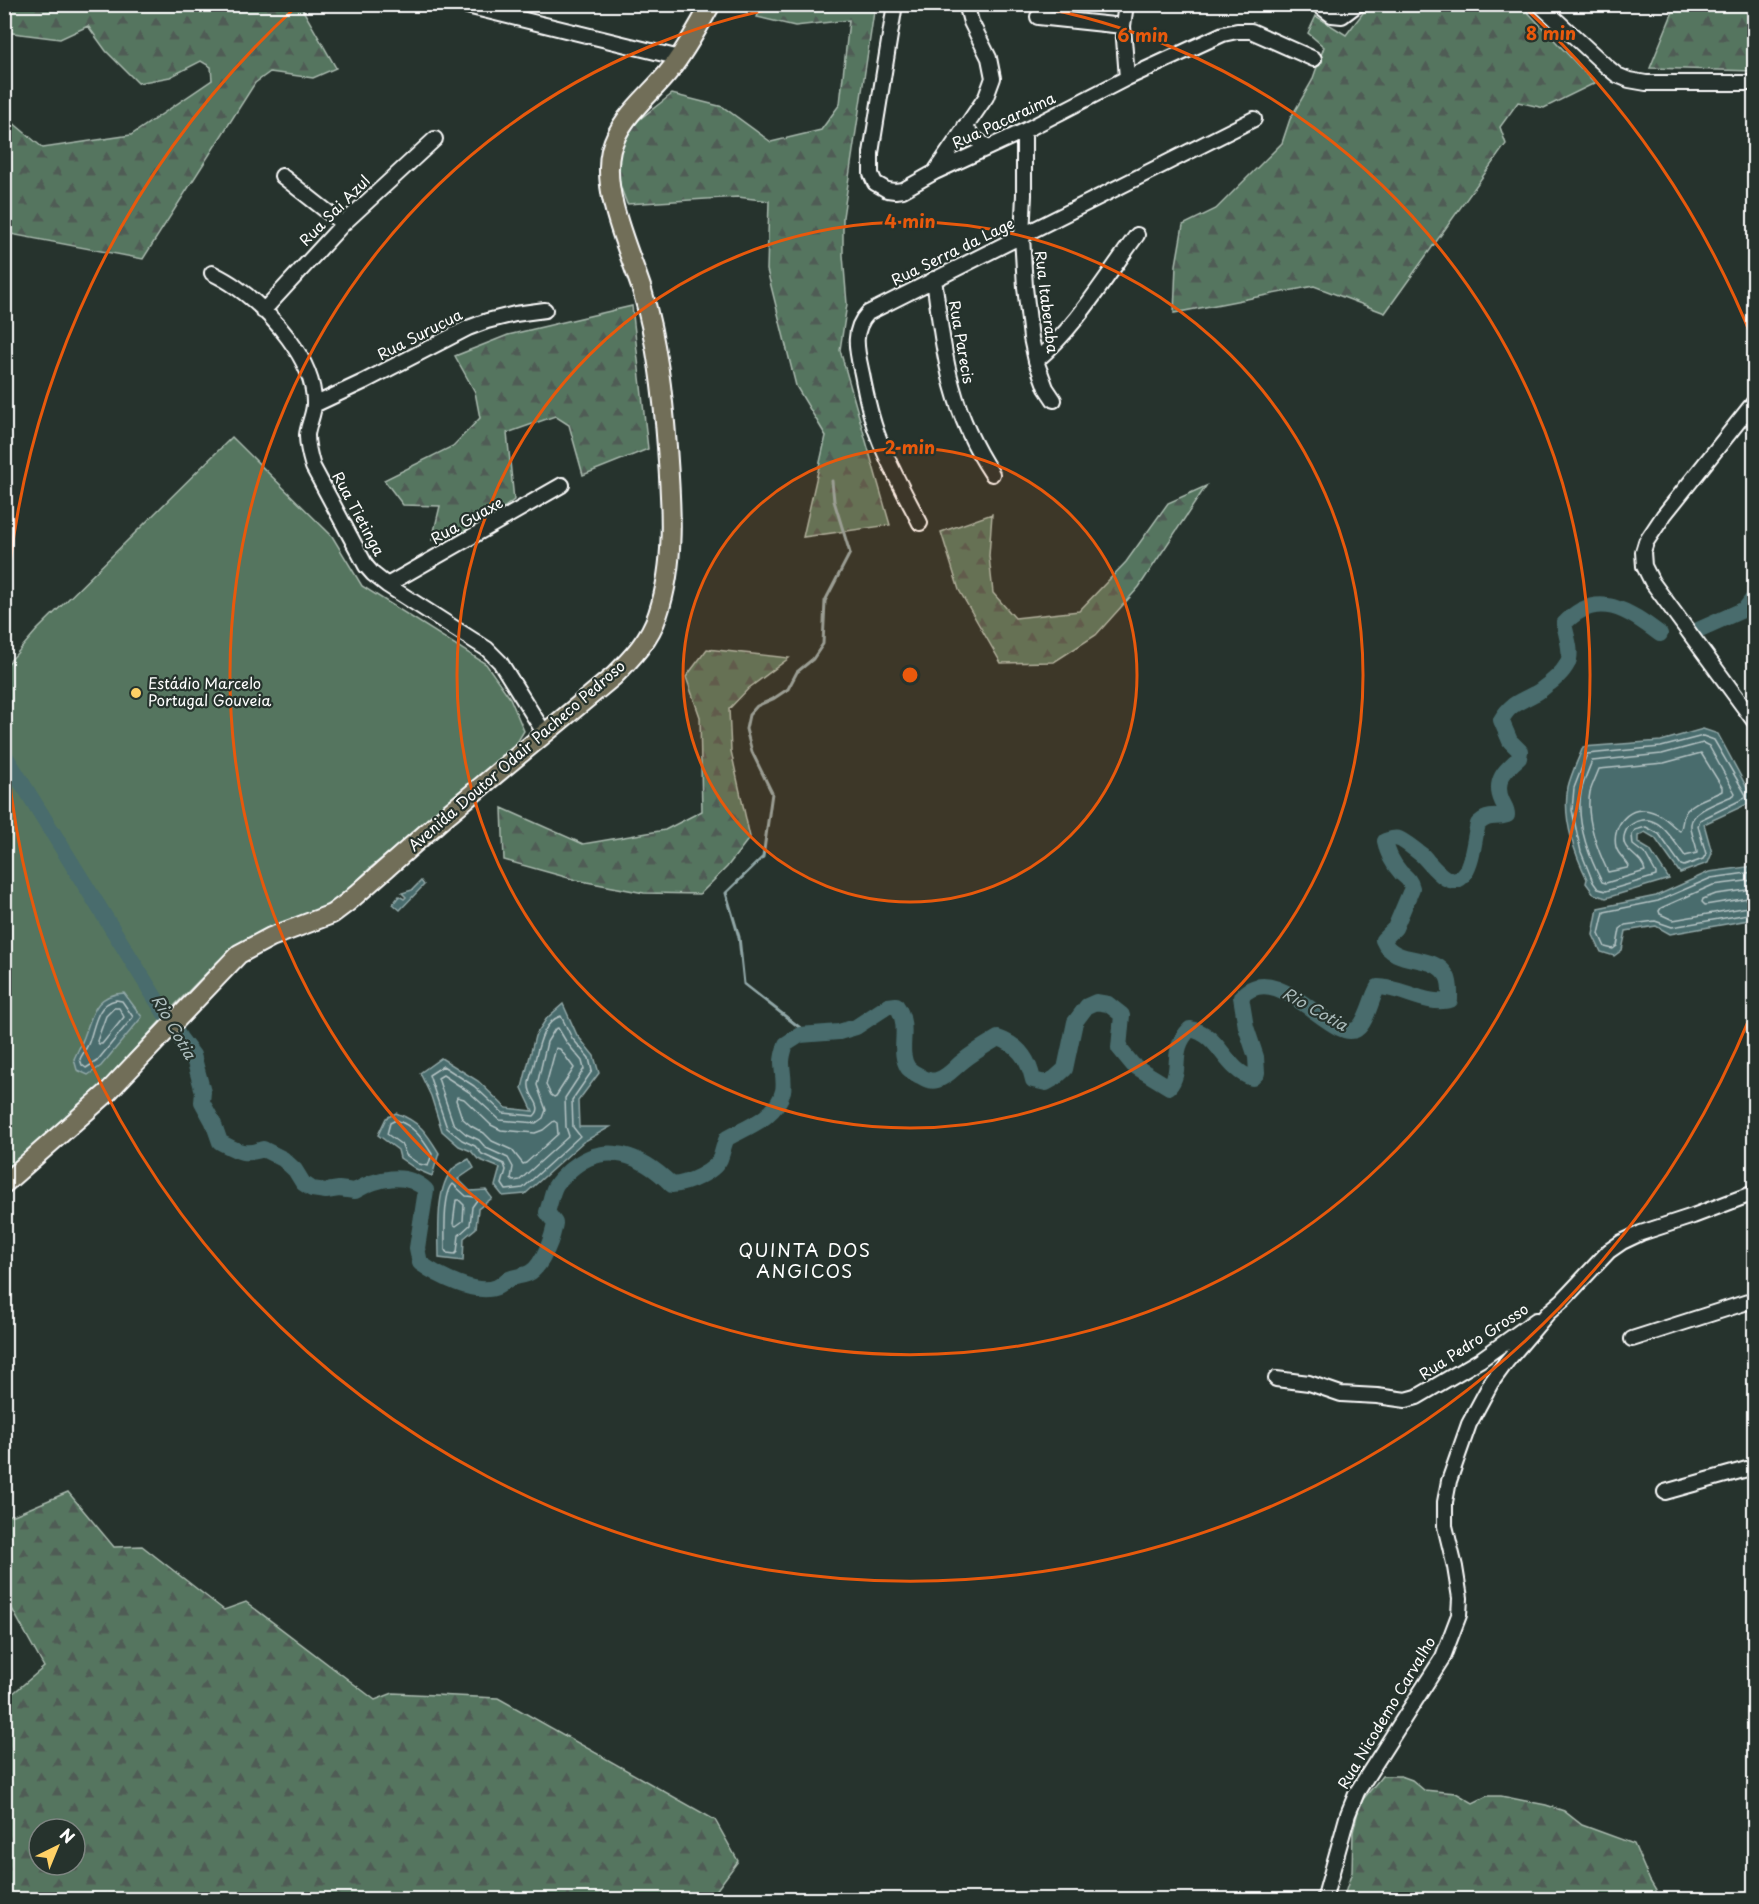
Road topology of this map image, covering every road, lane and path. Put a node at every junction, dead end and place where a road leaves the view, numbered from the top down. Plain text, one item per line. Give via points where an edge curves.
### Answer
1 (459, 4) edge
2 (711, 4) edge
3 (895, 4) edge
4 (966, 4) edge
5 (1126, 4) edge
6 (1317, 4) edge
7 (1358, 4) edge
8 (1539, 4) edge
9 (1038, 17) dead end
10 (1123, 26) junction
11 (680, 58) junction
12 (1314, 59) dead end
13 (1127, 78) junction
14 (1755, 83) edge
15 (1254, 119) dead end
16 (965, 126) junction
17 (1024, 131) junction
18 (435, 139) dead end
19 (988, 147) junction
20 (934, 172) junction
21 (282, 177) dead end
22 (343, 224) junction
23 (1137, 235) dead end
24 (1022, 236) junction
25 (212, 273) dead end
26 (934, 279) junction
27 (545, 310) dead end
28 (263, 311) junction
29 (1036, 361) junction
30 (1054, 400) dead end
31 (1755, 402) edge
32 (314, 405) junction
33 (992, 474) dead end
34 (562, 485) dead end
35 (920, 522) dead end
36 (387, 585) junction
37 (1755, 722) edge
38 (545, 734) junction
39 (4, 1184) edge
40 (1755, 1193) edge
41 (1755, 1300) edge
42 (1548, 1313) junction
43 (1632, 1338) dead end
44 (1276, 1379) dead end
45 (1755, 1467) edge
46 (1665, 1492) dead end
47 (1324, 1899) edge

1 - 11 street
2 - 11 main road, Avenida Doutor Odair Pacheco Pedroso
3 - 20 street, Rua Pacaraima via 871,174 881,188 895,192
4 - 16 street via 989,58 993,78 986,97
5 - 10 street
6 - 7 street via 1332,15 1342,16
8 - 14 street via 1606,66 1629,80 1670,84
9 - 10 street
10 - 13 street
11 - 38 main road, Avenida Doutor Odair Pacheco Pedroso via 622,124 611,151 609,170 619,224 651,326 662,389 672,504 663,596 658,615 636,653
12 - 13 street, Rua Pacaraima via 1266,36 1238,31 1223,34
13 - 17 street, Rua Pacaraima
15 - 24 street, Rua Serra da Lage
16 - 19 street
16 - 20 street
17 - 19 street, Rua Pacaraima
17 - 24 street, Rua Itaberaba
18 - 22 street, Rua Sai Azul
19 - 20 street, Rua Pacaraima
21 - 22 street
22 - 28 street, Rua Sai Azul
23 - 29 street via 1066,332
24 - 26 street, Rua Serra da Lage
24 - 29 street, Rua Itaberaba
25 - 28 street, Rua Tietinga via 237,287
26 - 33 street, Rua Parecis via 952,391
26 - 35 street, Rua Serra da Lage via 868,313 860,321 856,340 867,402 878,436
27 - 32 street, Rua Surucua via 468,328
28 - 32 street, Rua Tietinga via 304,363
29 - 30 street, Rua Itaberaba
31 - 37 street via 1664,515 1643,552 1644,566 1652,582
32 - 36 street, Rua Tietinga via 307,435 313,467 366,566
34 - 36 street, Rua Guaxe
36 - 38 street, Rua Tietinga via 487,649 500,662
38 - 39 main road, Avenida Doutor Odair Pacheco Pedroso via 332,914 239,954 107,1093
40 - 42 street, Rua Nicodemo Carvalho via 1622,1242
41 - 43 street
42 - 44 street, Rua Pedro Grosso via 1480,1360 1406,1400 1341,1394 1309,1383
42 - 47 street, Rua Nicodemo Carvalho via 1491,1383 1469,1424 1444,1502 1460,1598 1459,1615 1443,1657 1357,1792
45 - 46 street

